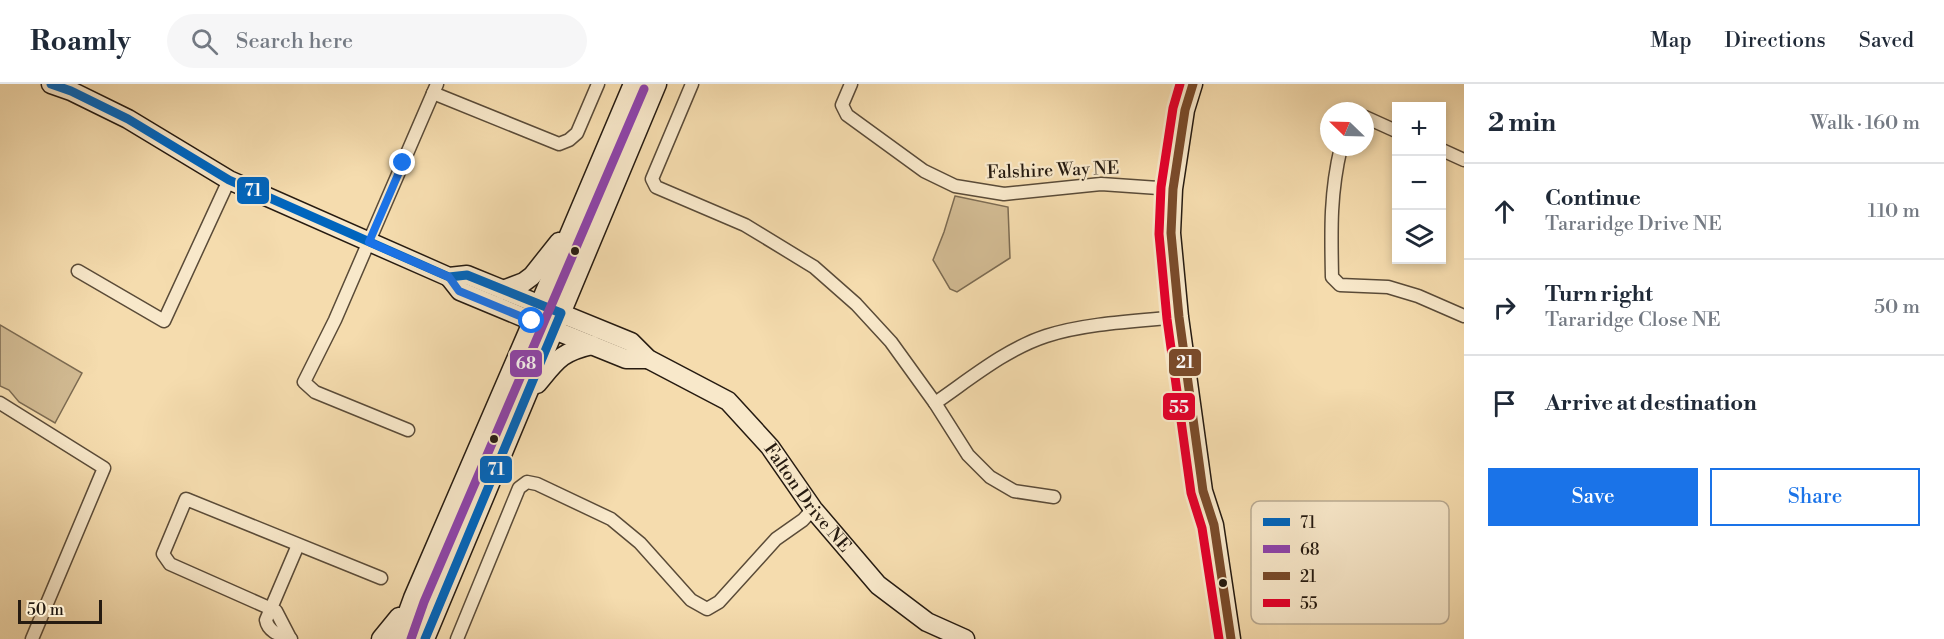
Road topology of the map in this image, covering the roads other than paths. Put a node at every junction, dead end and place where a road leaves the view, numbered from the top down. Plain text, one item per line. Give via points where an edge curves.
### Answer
1 (51, 84) edge
2 (598, 84) edge
3 (633, 84) edge
4 (657, 84) edge
5 (692, 84) edge
6 (850, 84) edge
7 (1193, 84) edge
8 (435, 89) edge
9 (1374, 121) edge
10 (1392, 129) edge
11 (1446, 152) edge
12 (1339, 156) edge
13 (1464, 160) edge
14 (229, 180) junction
15 (1173, 189) junction
16 (573, 224) junction
17 (369, 242) junction
18 (78, 271) dead end
19 (449, 277) junction
20 (503, 290) junction
21 (536, 313) junction
22 (1464, 316) edge
23 (1179, 317) junction
24 (557, 321) junction
25 (592, 345) junction
26 (648, 360) junction
27 (525, 398) junction
28 (935, 402) junction
29 (0, 403) edge
30 (408, 430) dead end
31 (1054, 497) dead end
32 (813, 509) junction
33 (298, 544) junction
34 (381, 578) dead end
35 (413, 598) junction
36 (271, 608) junction
37 (32, 639) edge
38 (291, 639) edge
39 (381, 639) edge
40 (398, 639) edge
41 (425, 639) edge
42 (457, 639) edge
43 (965, 639) edge
44 (1231, 639) edge

1 - 14 street via 128,119
2 - 8 street via 577,133 559,144
3 - 16 street
4 - 24 street
5 - 28 street via 652,179 656,187 745,225 814,267 891,342
6 - 15 street, Falshire Way NE via 842,105 847,115 924,171 955,186 1004,194 1101,184
7 - 15 street
8 - 17 street
9 - 10 street
11 - 13 street
12 - 22 street via 1331,207 1332,277 1340,285 1388,287
14 - 17 street
14 - 18 street via 164,321
15 - 23 street via 1171,233
16 - 20 street via 532,276
16 - 21 street
17 - 19 street
17 - 30 street via 304,381 315,392
19 - 20 street via 467,275
19 - 21 street via 459,291
20 - 21 street
21 - 24 street
21 - 35 street
23 - 28 street via 1086,327 1046,336 1019,348
23 - 44 street via 1203,491 1214,525
24 - 25 street, Falton Drive NE
24 - 26 street, Falton Drive NE via 631,342
24 - 27 street
25 - 26 street, Falton Drive NE via 626,359
25 - 27 street via 573,349 559,358
26 - 32 street, Falton Drive NE via 728,401 770,447
27 - 41 street
28 - 31 street via 968,455 990,477 1014,491
29 - 37 street via 104,468
32 - 42 street via 776,539 707,609 691,600 640,543 611,519 527,482 519,488
32 - 43 street, Falton Drive NE via 878,585 927,622
33 - 34 street
33 - 36 street
33 - 36 street via 186,499 163,554 170,564
35 - 39 street
35 - 40 street
36 - 38 street via 267,627

